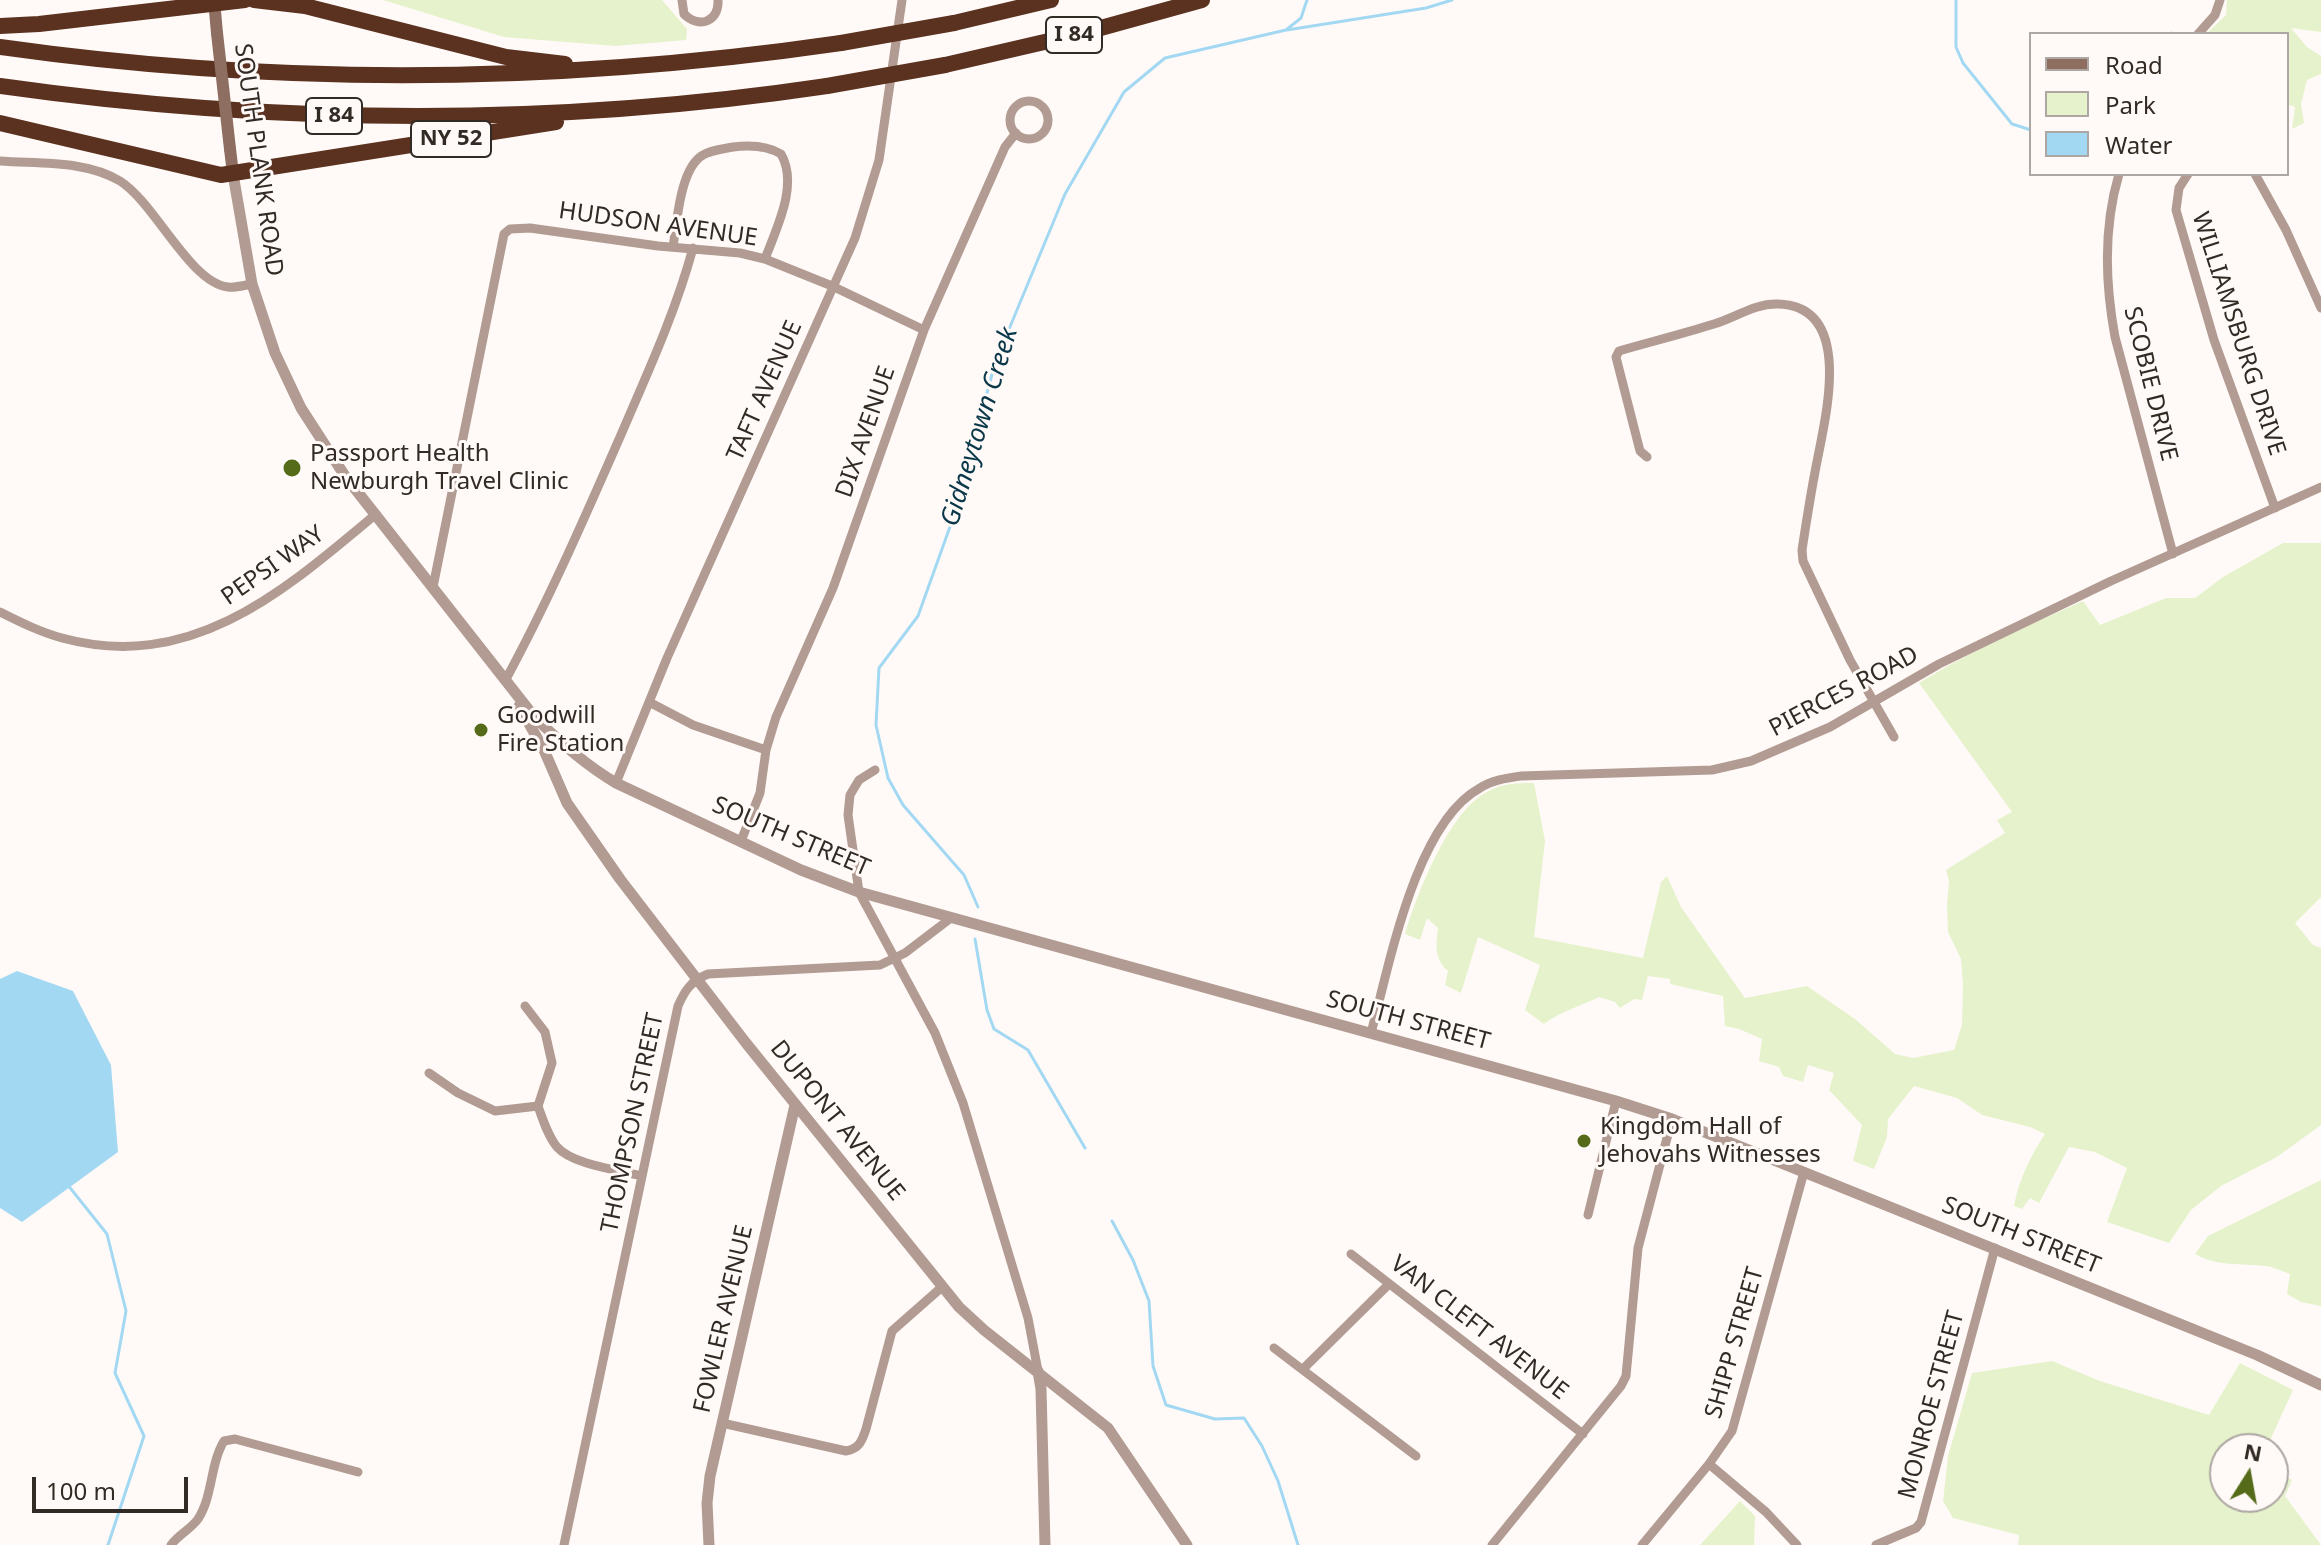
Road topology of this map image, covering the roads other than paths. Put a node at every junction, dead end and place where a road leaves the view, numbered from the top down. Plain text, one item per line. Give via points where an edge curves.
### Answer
1 (245, 0) edge
2 (254, 0) edge
3 (682, 0) edge
4 (718, 0) edge
5 (902, 0) edge
6 (1051, 0) edge
7 (1202, 0) edge
8 (2220, 0) edge
9 (214, 2) edge
10 (0, 26) edge
11 (2200, 32) edge
12 (0, 47) edge
13 (667, 65) junction
14 (0, 86) edge
15 (670, 105) junction
16 (0, 123) edge
17 (1016, 133) junction
18 (0, 161) edge
19 (233, 174) junction
20 (2119, 176) edge
21 (2187, 176) edge
22 (2256, 176) edge
23 (673, 247) junction
24 (693, 248) junction
25 (765, 259) junction
26 (252, 284) junction
27 (832, 286) junction
28 (2321, 308) edge
29 (924, 330) junction
30 (1647, 457) dead end
31 (2321, 487) edge
32 (2275, 508) junction
33 (376, 514) junction
34 (2173, 554) junction
35 (433, 587) junction
36 (0, 612) edge
37 (505, 681) junction
38 (649, 702) junction
39 (1873, 704) junction
40 (1894, 737) dead end
41 (766, 750) junction
42 (875, 770) dead end
43 (616, 783) junction
44 (741, 841) junction
45 (859, 892) junction
46 (951, 918) junction
47 (896, 958) junction
48 (698, 978) junction
49 (525, 1006) dead end
50 (1371, 1033) junction
51 (429, 1073) dead end
52 (1616, 1101) junction
53 (795, 1105) junction
54 (538, 1106) junction
55 (1672, 1119) junction
56 (1804, 1172) junction
57 (642, 1176) junction
58 (1588, 1215) dead end
59 (1995, 1248) junction
60 (1351, 1254) dead end
61 (1389, 1284) junction
62 (942, 1287) junction
63 (1274, 1348) dead end
64 (1303, 1369) junction
65 (1038, 1371) junction
66 (2321, 1385) edge
67 (722, 1423) junction
68 (1583, 1434) junction
69 (1416, 1456) dead end
70 (1709, 1464) junction
71 (358, 1472) dead end
72 (171, 1545) edge
73 (564, 1545) edge
74 (709, 1545) edge
75 (1045, 1545) edge
76 (1187, 1545) edge
77 (1492, 1545) edge
78 (1642, 1545) edge
79 (1797, 1545) edge
80 (1876, 1545) edge

1 - 9 highway
2 - 13 highway via 305,6 530,62
3 - 4 street via 684,14 700,23 716,14
5 - 27 street, TAFT AVENUE via 879,160 855,238
6 - 13 highway, I 84, bridge via 841,43
7 - 15 highway, I 84, bridge via 945,65
8 - 11 street
9 - 10 highway
9 - 19 main road, SOUTH PLANK ROAD, bridge
12 - 13 highway, I 84 via 173,67 342,76 497,76
14 - 15 highway, I 84 via 156,106 324,116 498,116
15 - 19 highway, NY 52
16 - 19 highway via 210,174
17 - 17 street via 1033,138 1043,132 1047,115 1040,105 1028,101 1013,111
17 - 29 street, DIX AVENUE via 1005,147
18 - 26 street via 76,166 121,182 202,273 228,287
19 - 26 street, SOUTH PLANK ROAD
20 - 34 street, SCOBIE DRIVE via 2107,235 2108,302
21 - 32 street, WILLIAMSBURG DRIVE via 2176,210 2214,340
22 - 28 street
23 - 24 street, HUDSON AVENUE
23 - 25 street via 685,178 695,161 712,151 762,146 781,154 788,175 783,209
23 - 35 street, HUDSON AVENUE via 517,227 504,234
24 - 25 street, HUDSON AVENUE
24 - 37 street via 679,299 598,488
25 - 27 street, HUDSON AVENUE
26 - 33 street, SOUTH PLANK ROAD via 293,393 345,476
27 - 29 street, HUDSON AVENUE
27 - 38 street, TAFT AVENUE
29 - 41 street, DIX AVENUE via 833,588
30 - 39 street via 1640,451 1616,357 1619,351 1768,305 1789,306 1811,318 1829,358 1830,389 1803,561
31 - 32 street, PIERCES ROAD
32 - 34 street, PIERCES ROAD
33 - 35 street, SOUTH PLANK ROAD
33 - 36 street, PEPSI WAY via 251,609 222,626 169,642 101,645 62,638
34 - 39 street, PIERCES ROAD via 1939,664
35 - 37 street, SOUTH PLANK ROAD
37 - 43 street, SOUTH STREET via 561,744
37 - 48 street, DUPONT AVENUE via 567,803
38 - 41 street via 693,725
38 - 43 street, TAFT AVENUE
39 - 40 street
39 - 50 street, PIERCES ROAD via 1798,743 1712,770 1521,776 1480,787 1451,815 1422,862
41 - 44 street, DIX AVENUE via 760,793
42 - 45 street via 859,780 850,795
43 - 44 street, SOUTH STREET
44 - 45 street, SOUTH STREET
45 - 46 street, SOUTH STREET
45 - 47 street
46 - 47 street
46 - 50 street, SOUTH STREET
47 - 48 street via 880,965
47 - 65 street via 963,1103 1028,1318
48 - 53 street, DUPONT AVENUE
48 - 57 street, THOMPSON STREET via 678,1006
49 - 54 street via 545,1032 552,1063
50 - 52 street, SOUTH STREET
51 - 54 street via 495,1111
52 - 55 street, SOUTH STREET
52 - 58 street
53 - 62 street, DUPONT AVENUE
53 - 67 street, FOWLER AVENUE
54 - 57 street via 550,1137 566,1155
55 - 56 street, SOUTH STREET
55 - 68 street via 1638,1248 1626,1376
56 - 59 street, SOUTH STREET
56 - 70 street, SHIPP STREET via 1732,1431
57 - 73 street, THOMPSON STREET
59 - 66 street, SOUTH STREET
59 - 80 street, MONROE STREET via 1921,1522
60 - 61 street, VAN CLEFT AVENUE
61 - 64 street
61 - 68 street, VAN CLEFT AVENUE
62 - 65 street, DUPONT AVENUE via 984,1330
62 - 67 street via 892,1331 866,1429 853,1450
63 - 64 street
64 - 69 street
65 - 75 street
65 - 76 street, DUPONT AVENUE via 1108,1428
67 - 74 street, FOWLER AVENUE via 707,1503
68 - 77 street
70 - 78 street, SHIPP STREET
70 - 79 street
71 - 72 street via 235,1439 224,1441 197,1519

